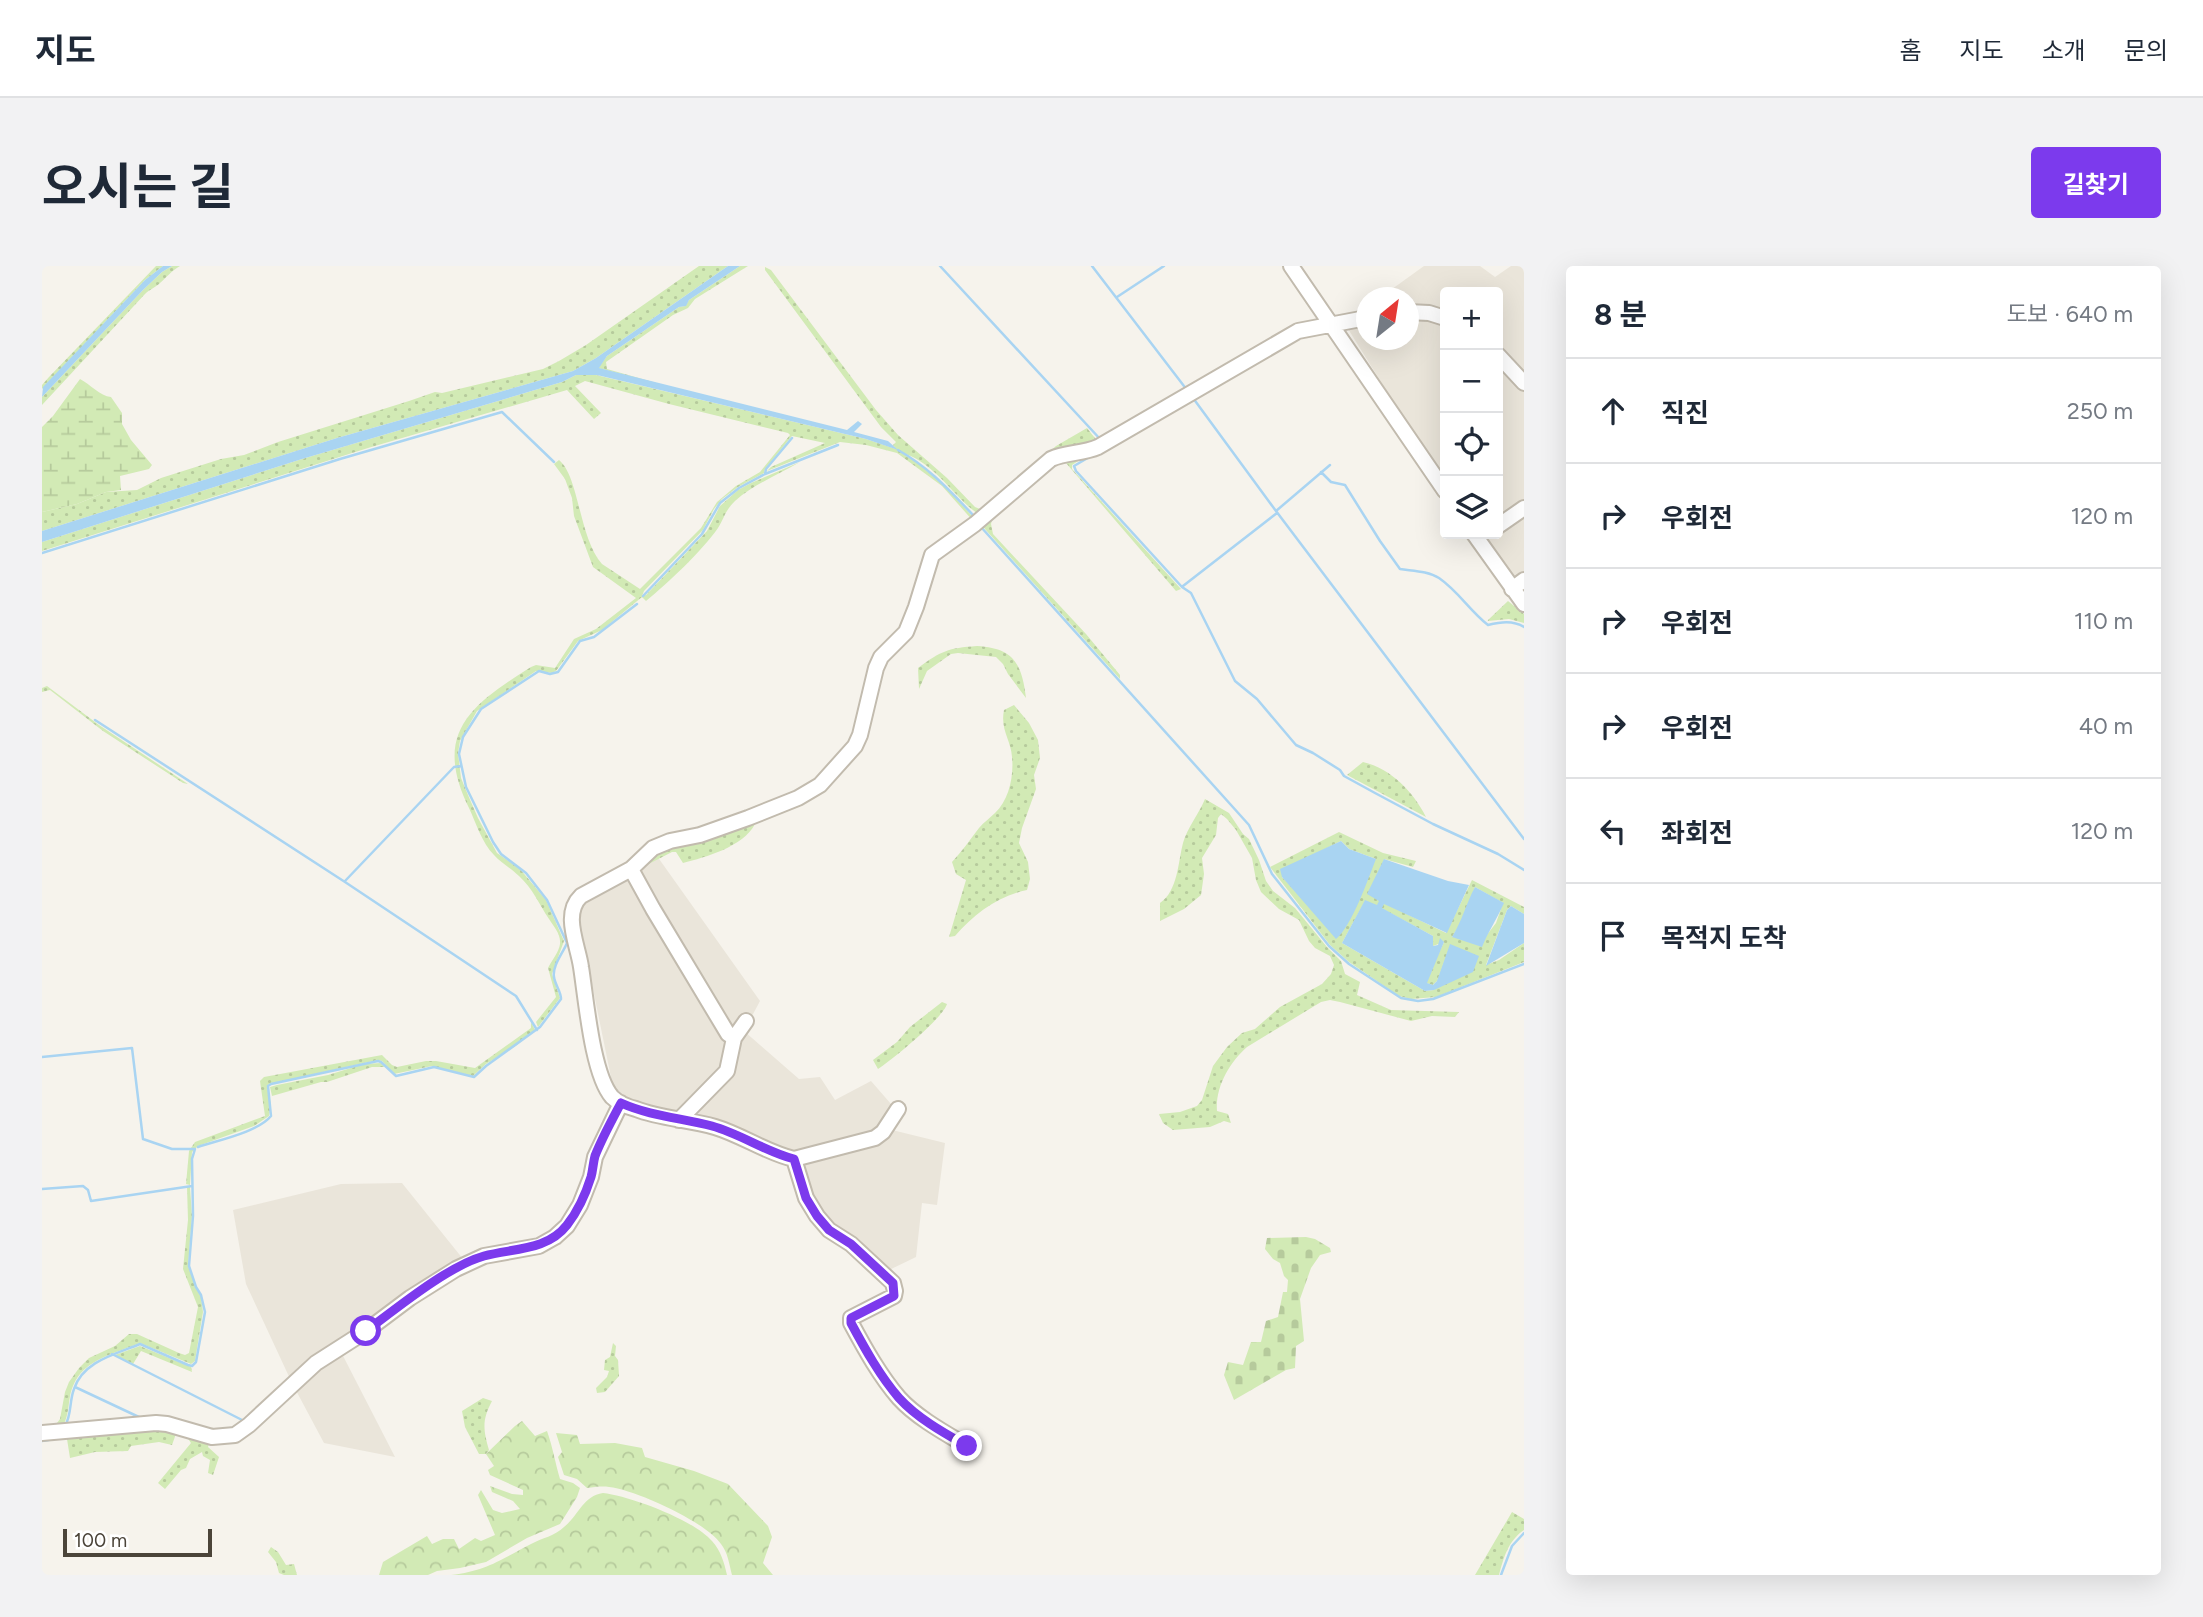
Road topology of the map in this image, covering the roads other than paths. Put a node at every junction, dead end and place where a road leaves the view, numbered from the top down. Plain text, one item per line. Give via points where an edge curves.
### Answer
1 (1291, 266) edge
2 (1419, 312) edge
3 (1440, 316) edge
4 (1356, 320) edge
5 (1331, 325) junction
6 (1503, 360) edge
7 (1524, 383) edge
8 (1440, 484) edge
9 (1524, 508) edge
10 (1503, 523) edge
11 (1482, 539) edge
12 (1518, 585) edge
13 (1524, 604) edge
14 (631, 869) junction
15 (746, 1021) dead end
16 (733, 1038) junction
17 (621, 1103) junction
18 (898, 1109) dead end
19 (680, 1120) junction
20 (794, 1159) junction
21 (42, 1433) edge
22 (967, 1446) dead end

1 - 5 street
2 - 3 street
4 - 5 street
5 - 8 street
5 - 14 street via 1297,331 1279,340 1098,447 1051,459 932,555 906,632 881,657 855,746 820,785 748,818 653,848
6 - 7 street
9 - 10 street
11 - 12 street
12 - 13 street
14 - 16 street
14 - 17 street via 581,896 571,918 604,1083
15 - 16 street
16 - 19 street via 727,1071
17 - 19 street
17 - 21 street via 595,1157 580,1205 555,1237 538,1246 484,1256 456,1269 316,1363 235,1435 212,1437 156,1423
18 - 20 street via 875,1138
19 - 20 street via 712,1126
20 - 22 street via 817,1216 893,1283 894,1296 851,1318 869,1356 899,1398

